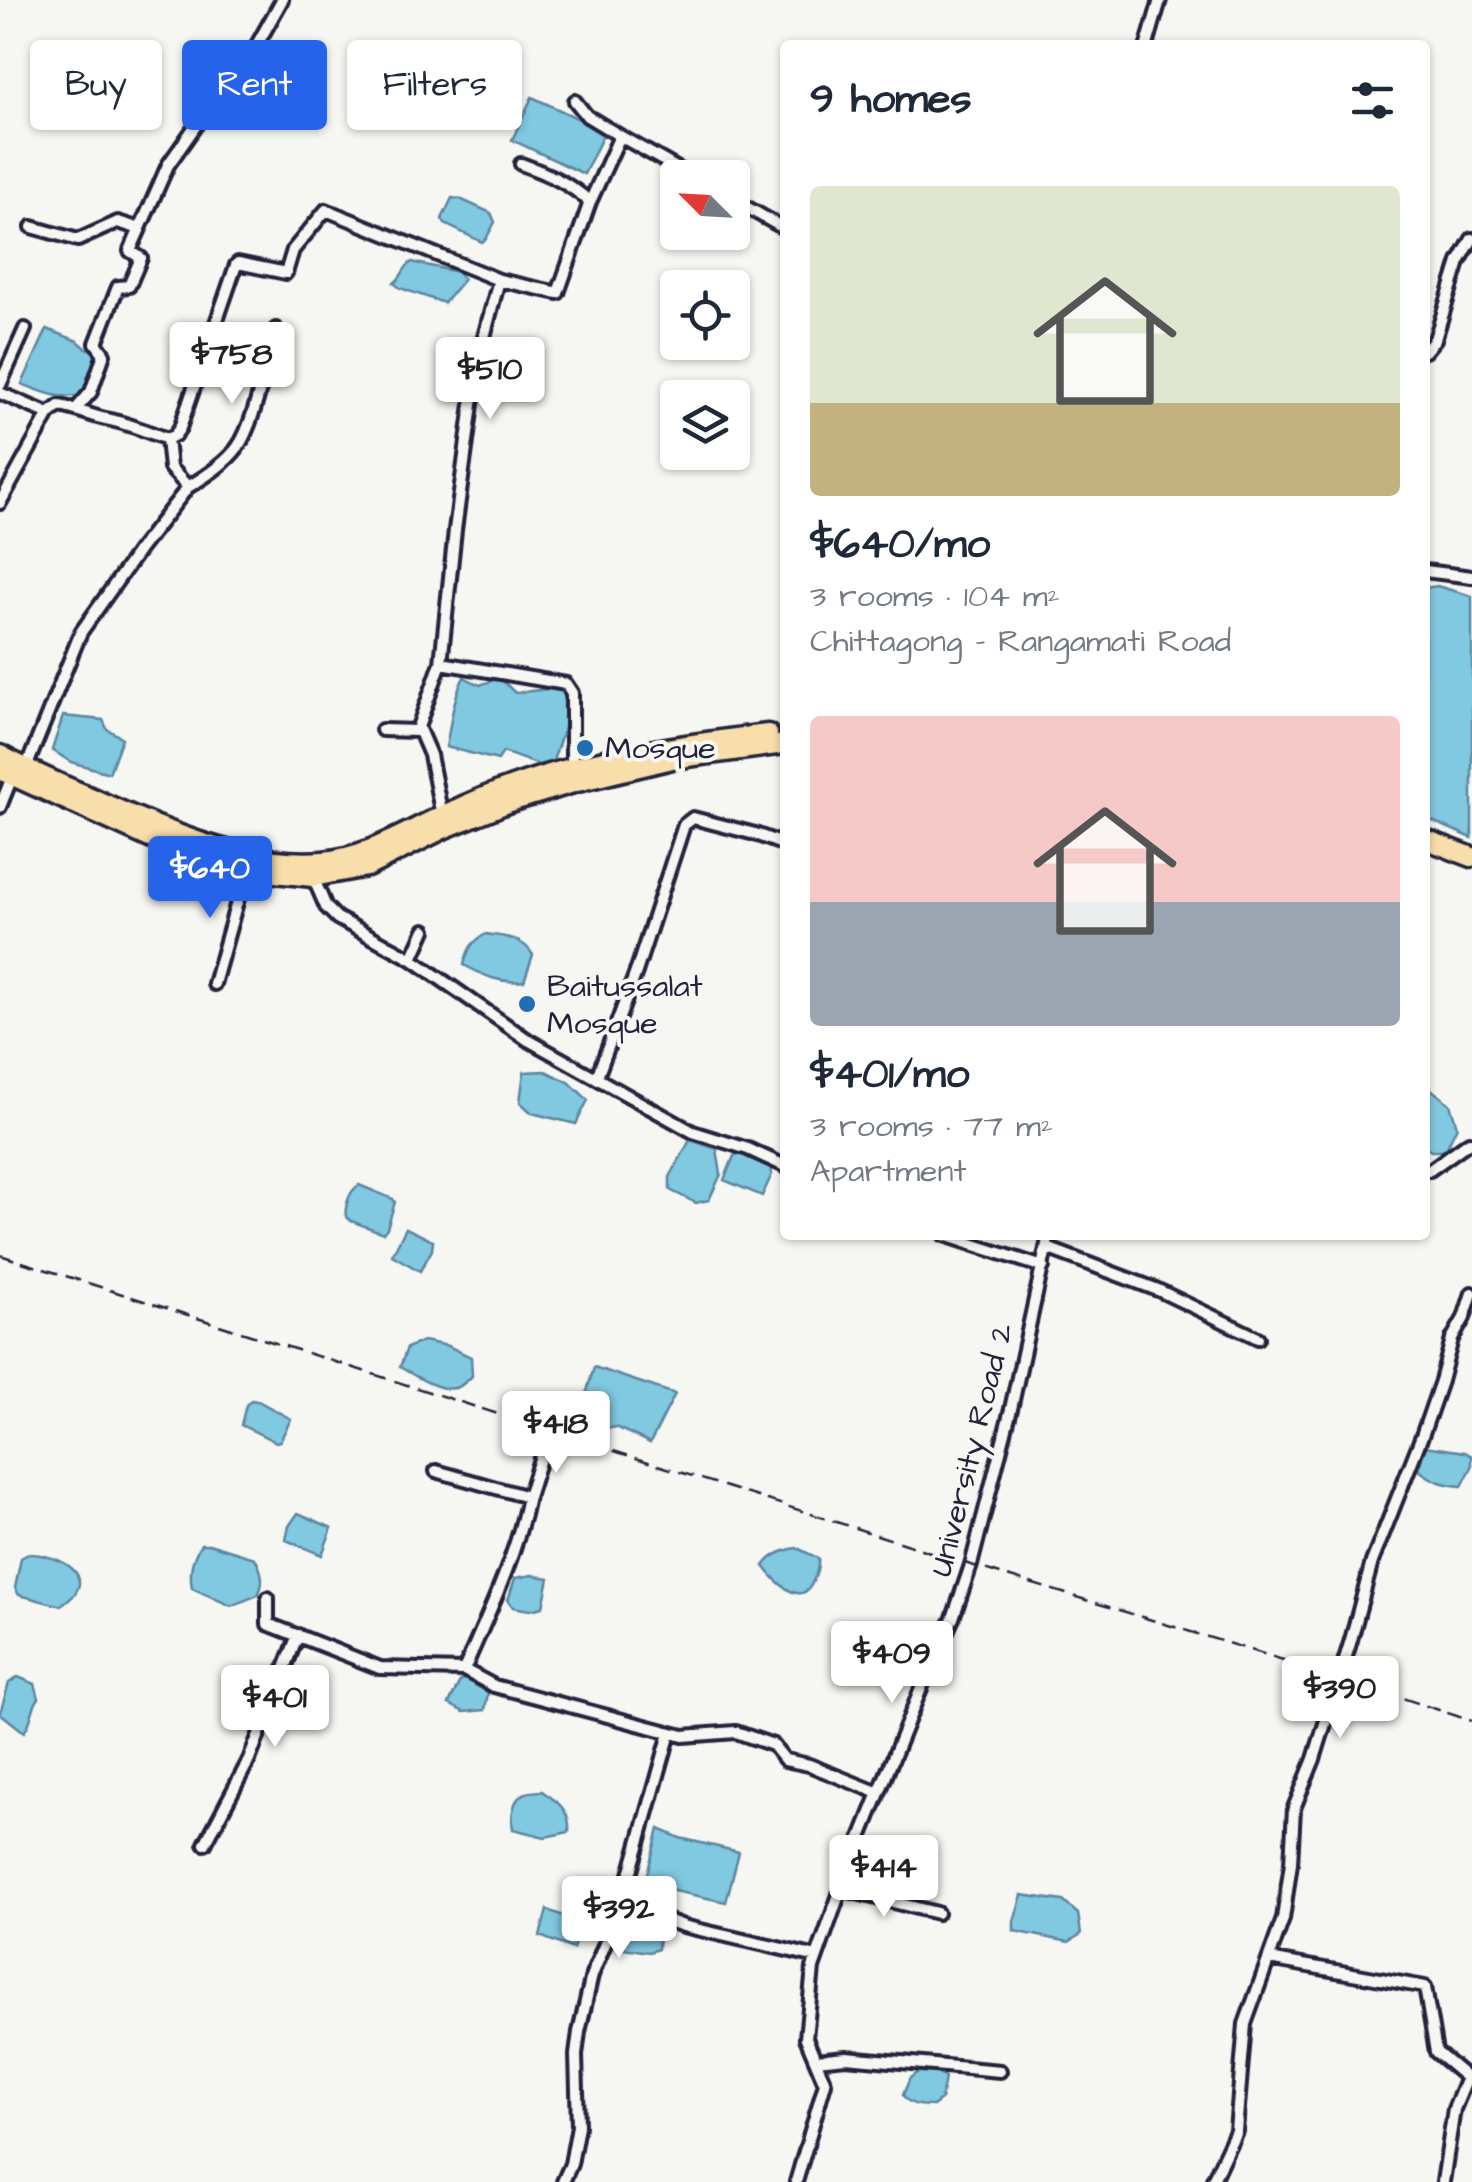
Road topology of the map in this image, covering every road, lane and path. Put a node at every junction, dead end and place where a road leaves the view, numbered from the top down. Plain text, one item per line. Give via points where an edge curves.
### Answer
1 (282, 0) edge
2 (1160, 0) edge
3 (1148, 40) edge
4 (574, 101) dead end
5 (620, 136) junction
6 (662, 160) edge
7 (521, 164) dead end
8 (590, 202) junction
9 (750, 210) edge
10 (780, 226) edge
11 (32, 228) dead end
12 (140, 229) junction
13 (1472, 238) edge
14 (499, 280) junction
15 (25, 329) dead end
16 (276, 330) dead end
17 (1430, 344) edge
18 (0, 385) edge
19 (0, 394) edge
20 (77, 408) junction
21 (49, 414) junction
22 (167, 439) junction
23 (188, 487) junction
24 (0, 504) edge
25 (1430, 572) edge
26 (1472, 577) edge
27 (442, 663) junction
28 (382, 730) dead end
29 (418, 731) junction
30 (780, 733) edge
31 (780, 745) edge
32 (0, 755) edge
33 (572, 770) junction
34 (13, 772) edge
35 (0, 807) edge
36 (442, 816) junction
37 (1430, 842) edge
38 (780, 843) edge
39 (1430, 852) edge
40 (1472, 857) edge
41 (1472, 866) edge
42 (246, 870) junction
43 (312, 877) junction
44 (424, 930) dead end
45 (412, 959) junction
46 (214, 984) dead end
47 (597, 1077) junction
48 (1472, 1143) edge
49 (780, 1164) edge
50 (1430, 1170) edge
51 (959, 1240) edge
52 (1048, 1241) edge
53 (1043, 1267) junction
54 (1472, 1293) edge
55 (1258, 1338) dead end
56 (545, 1444) dead end
57 (436, 1471) dead end
58 (528, 1497) junction
59 (268, 1598) dead end
60 (298, 1635) junction
61 (464, 1670) junction
62 (670, 1733) junction
63 (878, 1793) junction
64 (205, 1844) dead end
65 (841, 1889) junction
66 (622, 1903) junction
67 (937, 1913) dead end
68 (817, 1957) junction
69 (1269, 1959) junction
70 (816, 2060) junction
71 (1000, 2071) dead end
72 (563, 2182) edge
73 (796, 2182) edge
74 (1212, 2182) edge
75 (1443, 2182) edge

1 - 12 street via 249,59 168,164
2 - 3 street
4 - 5 street
5 - 6 street
5 - 8 street
7 - 8 street via 574,187
8 - 14 street via 558,293
9 - 10 street
11 - 12 street via 78,240 118,222
12 - 20 street via 130,250 141,258 130,286 118,287 96,344 104,354 91,392
13 - 17 street
14 - 22 street via 326,210 293,250 286,273 236,265 180,428
14 - 27 street via 478,360
15 - 18 street
16 - 23 street via 239,446
19 - 21 street
20 - 21 street via 60,406
20 - 22 street
21 - 24 street
22 - 23 street via 170,468
23 - 34 street via 81,632
25 - 26 street
27 - 29 street
27 - 33 street via 568,685
28 - 29 street
29 - 36 street via 430,755
30 - 33 highway via 683,744
31 - 43 highway via 672,759 577,782 493,808 367,866
32 - 34 highway
33 - 36 highway via 523,782
34 - 35 street
34 - 36 highway via 194,839 274,860 350,857
34 - 42 highway via 152,839
37 - 40 highway
38 - 47 street via 693,818 684,824
39 - 41 highway
42 - 43 highway
42 - 46 street
43 - 45 street via 337,918
44 - 45 street
45 - 47 street via 528,1040
47 - 49 street via 693,1132
48 - 50 street
51 - 53 street
52 - 53 street, University Road 2
52 - 55 street
53 - 63 street, University Road 2 via 971,1565
54 - 69 street via 1372,1562 1294,1808 1282,1919
56 - 58 street
57 - 58 street
58 - 61 street
59 - 60 street via 268,1624
60 - 61 street via 380,1668
60 - 64 street via 249,1760
61 - 62 street via 494,1686
62 - 63 street via 736,1732 772,1746 784,1760
62 - 66 street
63 - 65 street, University Road 2
65 - 67 street
65 - 68 street, University Road 2
66 - 68 street via 684,1926
66 - 72 street via 592,1975 579,2032 578,2126
68 - 70 street, University Road 2 via 806,2038
69 - 74 street via 1245,2024 1236,2131
69 - 75 street via 1425,1987 1436,2052 1467,2078 1454,2109
70 - 71 street
70 - 73 street, University Road 2 via 826,2083

